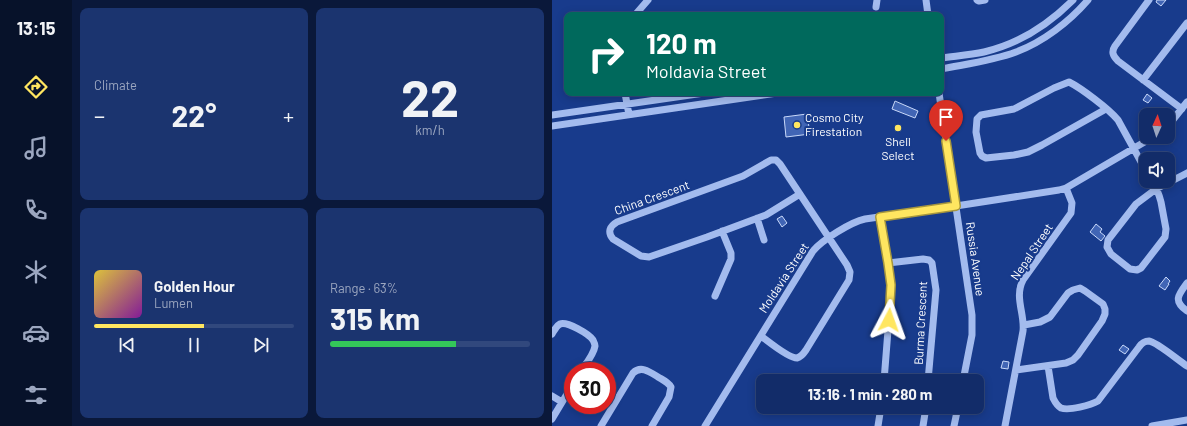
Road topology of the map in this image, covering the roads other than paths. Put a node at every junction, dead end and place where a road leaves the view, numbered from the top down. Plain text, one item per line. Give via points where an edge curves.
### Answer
1 (648, 0) edge
2 (926, 0) edge
3 (977, 0) edge
4 (985, 0) edge
5 (1073, 0) edge
6 (1088, 0) edge
7 (1149, 0) edge
8 (638, 12) edge
9 (928, 12) edge
10 (1187, 23) edge
11 (944, 58) edge
12 (944, 67) edge
13 (1143, 80) junction
14 (626, 96) edge
15 (683, 96) edge
16 (757, 96) edge
17 (939, 96) edge
18 (1187, 102) edge
19 (627, 104) junction
20 (1106, 109) junction
21 (1182, 109) junction
22 (629, 115) junction
23 (552, 116) edge
24 (1175, 118) edge
25 (552, 126) edge
26 (1141, 144) edge
27 (1133, 149) junction
28 (1139, 159) edge
29 (1187, 173) edge
30 (1066, 188) junction
31 (1156, 189) junction
32 (800, 194) junction
33 (956, 206) junction
34 (880, 217) junction
35 (758, 218) junction
36 (722, 231) junction
37 (829, 238) junction
38 (764, 240) dead end
39 (888, 263) junction
40 (1187, 283) edge
41 (715, 296) dead end
42 (1187, 311) edge
43 (1024, 324) junction
44 (552, 334) edge
45 (761, 336) junction
46 (587, 362) edge
47 (1048, 366) junction
48 (1187, 366) edge
49 (1016, 370) junction
50 (885, 374) edge
51 (929, 374) edge
52 (964, 374) edge
53 (552, 396) edge
54 (564, 399) edge
55 (562, 402) junction
56 (880, 414) edge
57 (925, 414) edge
58 (957, 414) edge
59 (552, 419) edge
60 (1187, 420) edge
61 (1163, 425) edge
62 (602, 426) edge
63 (652, 426) edge
64 (705, 426) edge
65 (878, 426) edge
66 (923, 426) edge
67 (954, 426) edge
68 (1005, 426) edge
69 (1152, 426) edge

1 - 8 street
2 - 9 street
3 - 4 street
5 - 11 street via 1040,28 1020,39 984,52
6 - 12 street via 1057,28 1026,48 1000,57
7 - 13 street via 1112,50 1114,58
10 - 13 street
13 - 21 street
14 - 19 street
15 - 19 street
16 - 22 street
17 - 33 street, Russia Avenue
18 - 21 street
19 - 22 street
19 - 23 street
20 - 20 street via 1028,152 986,158 980,153 976,132 977,119 981,115 1014,109 1062,84 1074,84
20 - 27 street via 1118,120
21 - 24 street
22 - 25 street
26 - 27 street, Moldavia Street
27 - 28 street
27 - 30 street, Moldavia Street
29 - 31 street
30 - 33 street, Moldavia Street
30 - 43 street, Nepal Street via 1072,203 1071,213 1021,284 1019,295
31 - 31 street via 1162,207 1165,237 1141,268 1132,270 1108,252 1107,242 1132,208
32 - 35 street, China Crescent
32 - 36 street, China Crescent via 780,164 776,160 771,160 744,176 617,222 612,226 610,234 613,239 646,257
32 - 37 street, China Crescent
33 - 34 street, Moldavia Street
33 - 52 street, Russia Avenue via 972,324
34 - 37 street, Moldavia Street via 854,222
34 - 39 street
35 - 36 street, China Crescent
35 - 38 street
36 - 41 street via 731,259
37 - 45 street, Moldavia Street via 813,251
37 - 45 street, China Crescent via 849,270 850,277 804,354 797,358 790,356
39 - 50 street via 891,292
39 - 51 street, Burma Crescent via 923,259 932,263 936,290
40 - 42 street via 1178,298 1180,305
43 - 47 street via 1048,319 1075,288 1085,291 1105,307 1104,317 1076,358 1066,363
43 - 49 street, Nepal Street
44 - 46 street via 561,324 567,324 590,336 593,339 594,351
45 - 64 street, Moldavia Street
47 - 48 street via 1053,398 1057,405 1064,408 1098,401 1138,347 1146,341 1154,343
47 - 49 street
49 - 68 street, Nepal Street
53 - 55 street
54 - 55 street
55 - 59 street
56 - 65 street
57 - 66 street
58 - 67 street
60 - 61 street
61 - 69 street
62 - 63 street via 632,373 643,369 667,382 671,387 669,397

